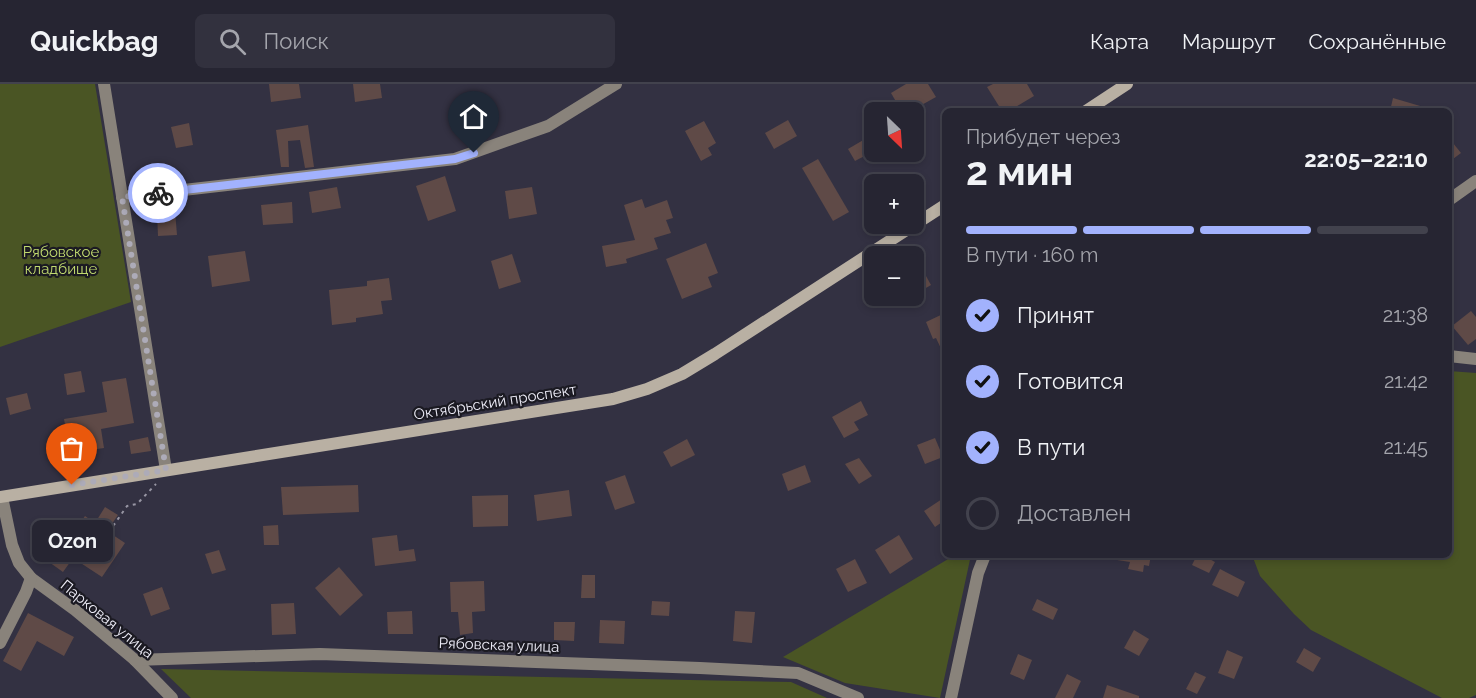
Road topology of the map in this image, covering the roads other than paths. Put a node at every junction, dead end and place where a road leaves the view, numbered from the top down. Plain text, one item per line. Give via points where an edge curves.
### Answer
1 (104, 84) edge
2 (616, 84) edge
3 (1127, 84) edge
4 (1091, 108) edge
5 (1476, 181) edge
6 (122, 197) junction
7 (1452, 198) edge
8 (942, 207) edge
9 (1452, 356) edge
10 (1476, 359) edge
11 (166, 470) junction
12 (1, 497) edge
13 (984, 558) edge
14 (31, 578) junction
15 (0, 643) edge
16 (135, 660) junction
17 (172, 698) edge
18 (858, 698) edge
19 (951, 698) edge

1 - 6 street
2 - 6 street via 548,126 455,159
3 - 4 street
5 - 7 street
6 - 11 street
8 - 11 street, Октябрьский проспект via 715,354 646,389 613,399
9 - 10 street
11 - 12 street, Октябрьский проспект
12 - 14 street, Парковая улица via 12,545
13 - 19 street
14 - 15 street
14 - 16 street, Парковая улица
16 - 17 street, Парковая улица
16 - 18 street, Рябовская улица via 320,654 798,673

